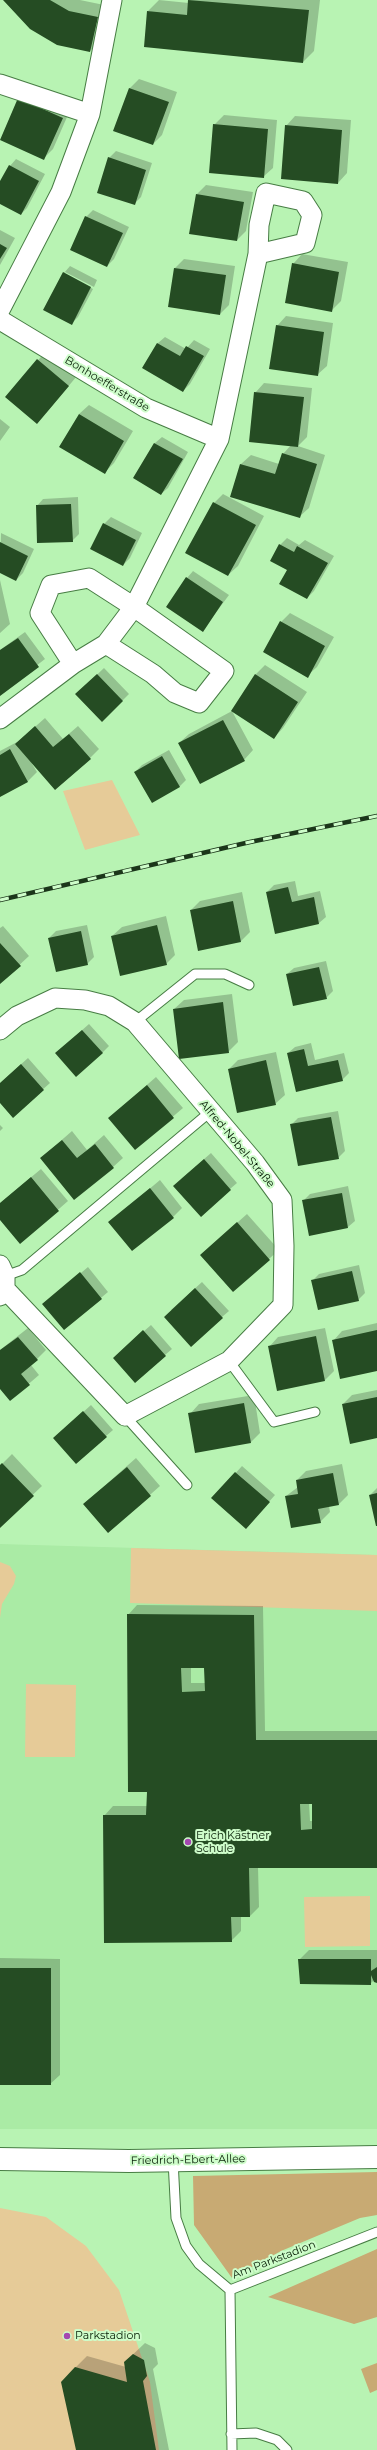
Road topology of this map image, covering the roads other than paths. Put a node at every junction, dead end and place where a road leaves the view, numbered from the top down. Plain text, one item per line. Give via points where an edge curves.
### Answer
1 (112, 0) edge
2 (0, 84) edge
3 (90, 114) junction
4 (258, 254) dead end
5 (0, 310) edge
6 (0, 320) edge
7 (219, 439) junction
8 (134, 607) junction
9 (106, 644) junction
10 (73, 664) junction
11 (0, 719) edge
12 (248, 985) dead end
13 (135, 1022) junction
14 (0, 1030) edge
15 (210, 1112) junction
16 (2, 1282) edge
17 (229, 1361) junction
18 (315, 1412) dead end
19 (126, 1416) junction
20 (187, 1485) dead end
21 (377, 2158) edge
22 (0, 2159) edge
23 (173, 2160) junction
24 (377, 2232) edge
25 (230, 2290) junction
26 (231, 2434) junction
27 (232, 2450) edge
28 (287, 2450) edge

1 - 3 street
2 - 3 street
3 - 5 street via 61,192
4 - 7 street
6 - 7 street, Bonhoefferstraße via 146,408
7 - 8 street
8 - 9 street
8 - 9 street via 224,671 199,702 175,693 153,674
8 - 10 street via 89,578 52,584 40,613
9 - 10 street
10 - 11 street
12 - 13 lane via 225,974 195,974
13 - 14 street, Alfred-Nobel-Straße via 109,1006 85,1000 55,998 17,1016
13 - 15 street, Alfred-Nobel-Straße
15 - 16 lane via 22,1270
15 - 17 street, Alfred-Nobel-Straße via 255,1163 282,1200 283,1305
16 - 19 street
17 - 18 lane via 274,1422
17 - 19 street, Alfred-Nobel-Straße
19 - 20 lane
21 - 23 street, Friedrich-Ebert-Allee
22 - 23 street, Friedrich-Ebert-Allee
23 - 25 lane, Am Parkstadion via 176,2218 186,2246 199,2264
24 - 25 lane, Am Parkstadion
25 - 26 lane
26 - 27 lane
26 - 28 lane via 256,2433 277,2440

